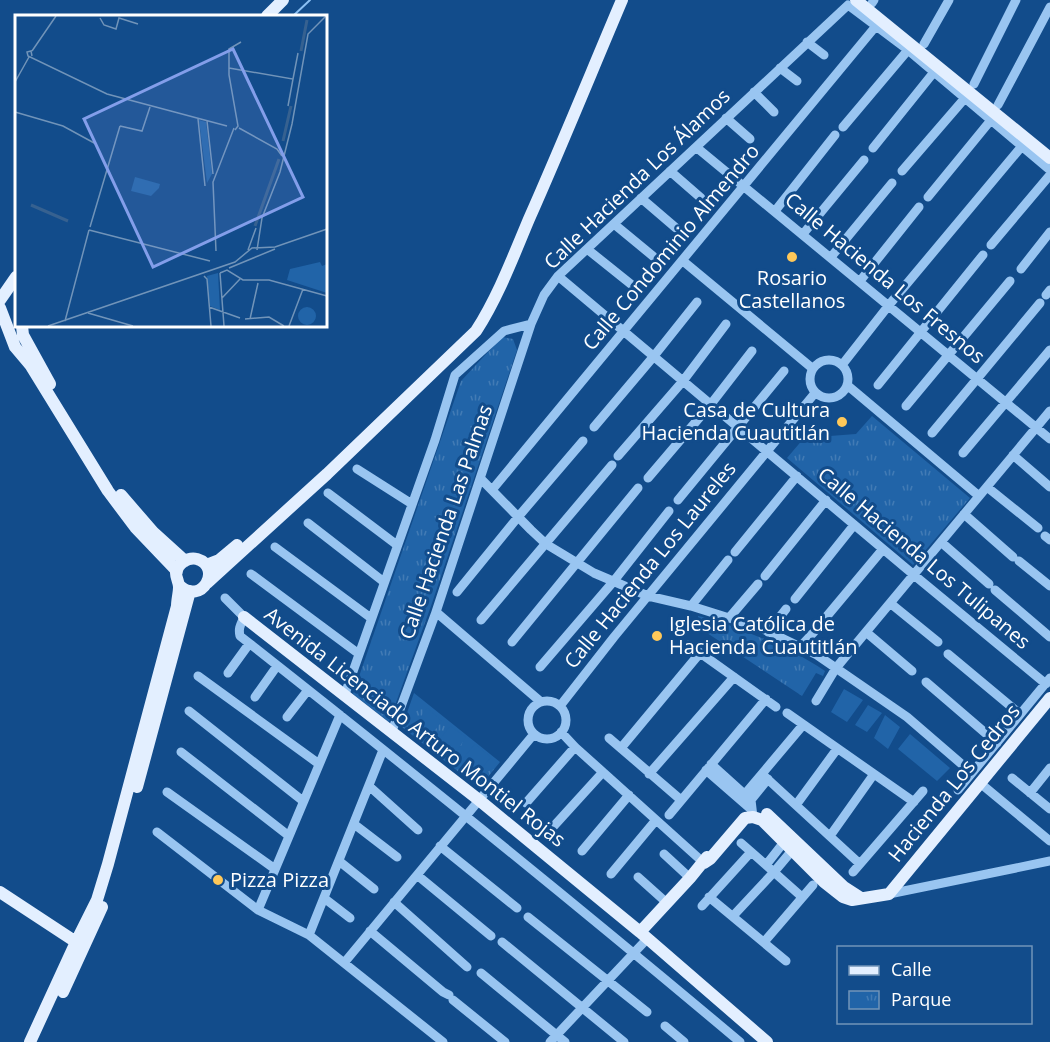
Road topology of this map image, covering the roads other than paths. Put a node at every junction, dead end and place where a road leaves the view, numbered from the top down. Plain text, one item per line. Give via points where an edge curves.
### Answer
1 (284, 0) edge
2 (293, 0) edge
3 (617, 0) edge
4 (622, 0) edge
5 (949, 0) edge
6 (1016, 0) edge
7 (871, 1) edge
8 (852, 2) edge
9 (1050, 7) edge
10 (268, 15) edge
11 (277, 15) edge
12 (876, 26) junction
13 (807, 42) junction
14 (924, 44) junction
15 (908, 50) junction
16 (824, 55) dead end
17 (780, 68) junction
18 (934, 72) junction
19 (797, 81) dead end
20 (974, 84) junction
21 (754, 92) junction
22 (965, 98) junction
23 (998, 105) junction
24 (774, 112) dead end
25 (726, 118) junction
26 (992, 120) junction
27 (843, 127) dead end
28 (835, 135) dead end
29 (750, 139) dead end
30 (1022, 146) junction
31 (696, 147) junction
32 (1050, 147) edge
33 (873, 148) dead end
34 (1050, 158) edge
35 (864, 160) dead end
36 (1050, 170) edge
37 (670, 171) junction
38 (902, 171) dead end
39 (1050, 175) edge
40 (892, 183) dead end
41 (745, 186) junction
42 (928, 197) dead end
43 (641, 198) junction
44 (701, 198) dead end
45 (919, 207) dead end
46 (776, 212) junction
47 (614, 224) junction
48 (676, 228) dead end
49 (1050, 232) edge
50 (803, 234) junction
51 (992, 245) dead end
52 (587, 249) junction
53 (983, 255) dead end
54 (654, 257) dead end
55 (831, 257) junction
56 (682, 261) junction
57 (1021, 269) dead end
58 (15, 271) edge
59 (558, 276) junction
60 (15, 278) edge
61 (860, 281) junction
62 (1010, 281) dead end
63 (632, 285) dead end
64 (15, 290) edge
65 (0, 293) edge
66 (1045, 296) edge
67 (0, 300) edge
68 (697, 302) dead end
69 (889, 305) junction
70 (0, 309) edge
71 (531, 324) junction
72 (726, 324) dead end
73 (23, 330) edge
74 (4, 331) edge
75 (624, 331) junction
76 (921, 332) junction
77 (0, 346) edge
78 (1050, 350) edge
79 (752, 351) dead end
80 (949, 355) junction
81 (23, 356) junction
82 (654, 356) junction
83 (842, 365) junction
84 (812, 368) junction
85 (784, 371) dead end
86 (977, 378) junction
87 (683, 381) junction
88 (847, 384) junction
89 (878, 385) dead end
90 (815, 393) junction
91 (1005, 402) junction
92 (711, 404) junction
93 (906, 406) dead end
94 (1050, 411) edge
95 (594, 426) dead end
96 (738, 427) junction
97 (1036, 427) junction
98 (932, 433) dead end
99 (1050, 439) edge
100 (583, 441) dead end
101 (767, 451) junction
102 (963, 453) dead end
103 (1013, 455) junction
104 (618, 456) dead end
105 (612, 465) dead end
106 (357, 469) dead end
107 (797, 476) junction
108 (481, 478) junction
109 (648, 478) dead end
110 (987, 487) junction
111 (1050, 487) edge
112 (638, 488) dead end
113 (492, 490) junction
114 (328, 493) dead end
115 (979, 496) junction
116 (678, 500) dead end
117 (826, 500) junction
118 (412, 504) junction
119 (669, 511) dead end
120 (964, 514) junction
121 (518, 517) junction
122 (308, 523) dead end
123 (854, 525) junction
124 (1038, 528) dead end
125 (940, 542) junction
126 (546, 544) junction
127 (398, 545) junction
128 (275, 547) dead end
129 (883, 549) junction
130 (735, 552) dead end
131 (728, 560) dead end
132 (185, 561) junction
133 (577, 563) junction
134 (206, 565) junction
135 (177, 571) junction
136 (251, 573) dead end
137 (914, 575) junction
138 (765, 576) dead end
139 (384, 582) junction
140 (613, 582) junction
141 (207, 583) junction
142 (758, 584) dead end
143 (1050, 586) edge
144 (185, 588) junction
145 (457, 592) dead end
146 (648, 596) junction
147 (225, 598) dead end
148 (795, 599) dead end
149 (890, 603) junction
150 (691, 606) junction
151 (786, 609) dead end
152 (436, 612) junction
153 (244, 616) junction
154 (371, 618) junction
155 (729, 618) junction
156 (481, 620) dead end
157 (822, 622) dead end
158 (768, 632) junction
159 (814, 632) dead end
160 (866, 632) junction
161 (1050, 637) edge
162 (512, 642) dead end
163 (938, 642) dead end
164 (249, 644) junction
165 (688, 645) dead end
166 (800, 647) junction
167 (700, 653) junction
168 (359, 654) junction
169 (948, 654) dead end
170 (277, 666) junction
171 (540, 667) dead end
172 (836, 668) junction
173 (912, 671) dead end
174 (228, 673) dead end
175 (198, 676) dead end
176 (734, 676) junction
177 (1048, 681) edge
178 (926, 682) dead end
179 (308, 690) junction
180 (345, 694) junction
181 (255, 697) dead end
182 (1050, 698) edge
183 (766, 699) junction
184 (816, 701) dead end
185 (542, 702) junction
186 (560, 706) junction
187 (777, 707) dead end
188 (189, 711) dead end
189 (788, 713) dead end
190 (1020, 714) junction
191 (340, 715) junction
192 (287, 717) dead end
193 (802, 725) junction
194 (392, 731) junction
195 (561, 732) junction
196 (534, 734) junction
197 (609, 738) dead end
198 (997, 743) junction
199 (575, 747) junction
200 (621, 748) junction
201 (837, 749) junction
202 (384, 750) junction
203 (181, 752) dead end
204 (319, 764) junction
205 (709, 767) junction
206 (1050, 768) edge
207 (603, 772) junction
208 (972, 772) junction
209 (649, 774) junction
210 (874, 774) junction
211 (765, 777) junction
212 (1012, 778) dead end
213 (980, 783) junction
214 (369, 786) junction
215 (734, 789) junction
216 (957, 790) dead end
217 (923, 791) dead end
218 (166, 792) dead end
219 (1030, 793) junction
220 (629, 795) junction
221 (479, 800) junction
222 (681, 800) junction
223 (303, 801) junction
224 (914, 801) junction
225 (526, 803) dead end
226 (750, 805) junction
227 (796, 805) junction
228 (1050, 809) edge
229 (465, 815) junction
230 (669, 815) dead end
231 (656, 820) junction
232 (354, 824) junction
233 (553, 827) dead end
234 (418, 830) dead end
235 (157, 832) dead end
236 (289, 836) junction
237 (830, 836) junction
238 (1050, 842) edge
239 (741, 843) dead end
240 (791, 843) junction
241 (440, 846) junction
242 (582, 850) dead end
243 (751, 852) junction
244 (664, 854) dead end
245 (397, 857) dead end
246 (339, 861) junction
247 (1050, 861) edge
248 (704, 863) junction
249 (860, 864) junction
250 (275, 869) junction
251 (770, 869) junction
252 (853, 872) dead end
253 (611, 874) dead end
254 (417, 875) junction
255 (638, 878) dead end
256 (690, 878) junction
257 (813, 885) dead end
258 (374, 889) dead end
259 (0, 892) edge
260 (889, 894) junction
261 (709, 897) junction
262 (802, 897) junction
263 (0, 898) edge
264 (324, 898) junction
265 (394, 902) junction
266 (668, 903) junction
267 (702, 906) dead end
268 (517, 908) dead end
269 (258, 910) junction
270 (733, 916) junction
271 (528, 917) dead end
272 (350, 918) dead end
273 (370, 931) junction
274 (309, 935) junction
275 (643, 935) junction
276 (491, 936) dead end
277 (502, 942) dead end
278 (764, 942) junction
279 (74, 945) junction
280 (634, 952) junction
281 (786, 961) dead end
282 (344, 963) junction
283 (468, 967) dead end
284 (481, 973) dead end
285 (608, 981) junction
286 (583, 1008) junction
287 (647, 1012) dead end
288 (664, 1026) dead end
289 (553, 1039) edge
290 (30, 1042) edge
291 (39, 1042) edge
292 (443, 1042) edge
293 (505, 1042) edge
294 (565, 1042) edge
295 (624, 1042) edge
296 (684, 1042) edge
297 (740, 1042) edge
298 (767, 1042) edge

1 - 10 main road
2 - 11 main road
3 - 134 main road via 517,236 472,328 324,471 233,549
4 - 141 main road via 488,312 476,331
5 - 14 street
6 - 20 street
7 - 14 main road
8 - 12 street
8 - 13 street, Calle Hacienda Los Álamos
8 - 34 main road via 871,11
9 - 23 street
12 - 15 street
12 - 41 street, Calle Condominio Almendro
13 - 16 street
13 - 17 street, Calle Hacienda Los Álamos
14 - 20 main road
15 - 18 street
15 - 27 street
17 - 19 street
17 - 21 street, Calle Hacienda Los Álamos
18 - 22 street
18 - 33 street
20 - 23 main road
21 - 24 street
21 - 25 street, Calle Hacienda Los Álamos
22 - 26 street
22 - 38 street
23 - 32 main road
25 - 29 street
25 - 31 street, Calle Hacienda Los Álamos
26 - 30 street
26 - 42 street
28 - 46 street
30 - 36 street
30 - 69 street
31 - 37 street, Calle Hacienda Los Álamos
31 - 41 street, Calle Hacienda Los Fresnos
35 - 50 street
37 - 43 street, Calle Hacienda Los Álamos
37 - 44 street
39 - 51 street
40 - 55 street
41 - 46 street, Calle Hacienda Los Fresnos
41 - 56 street, Calle Condominio Almendro
43 - 47 street, Calle Hacienda Los Álamos
43 - 48 street
45 - 61 street
46 - 50 street, Calle Hacienda Los Fresnos
47 - 52 street, Calle Hacienda Los Álamos
47 - 54 street
49 - 57 street
50 - 55 street, Calle Hacienda Los Fresnos
52 - 59 street, Calle Hacienda Los Álamos
52 - 63 street
53 - 76 street
55 - 61 street, Calle Hacienda Los Fresnos
56 - 75 street, Calle Condominio Almendro
56 - 84 street
58 - 65 main road
59 - 71 street, Calle Hacienda Los Álamos
59 - 75 street, Calle Hacienda Los Tulipanes
60 - 67 main road
61 - 69 street, Calle Hacienda Los Fresnos
62 - 80 street
64 - 70 main road
66 - 86 street
68 - 82 street
69 - 76 street, Calle Hacienda Los Fresnos
69 - 83 street
70 - 74 main road
71 - 108 street, Calle Hacienda Las Palmas
71 - 118 street via 504,331 455,375
72 - 87 street
73 - 74 main road
73 - 132 main road via 66,414 103,471 130,507
74 - 81 main road
75 - 82 street, Calle Hacienda Los Tulipanes
75 - 113 street, Calle Condominio Almendro
76 - 80 street, Calle Hacienda Los Fresnos
76 - 89 street
77 - 81 main road
78 - 91 street
79 - 92 street
80 - 86 street, Calle Hacienda Los Fresnos
80 - 93 street
81 - 135 main road via 108,491 145,539
82 - 87 street, Calle Hacienda Los Tulipanes
82 - 95 street
83 - 84 street via 823,360
83 - 88 street
84 - 90 street via 811,385
85 - 96 street
86 - 91 street, Calle Hacienda Los Fresnos
86 - 98 street
87 - 92 street, Calle Hacienda Los Tulipanes
87 - 104 street
88 - 90 street via 830,398
88 - 115 street
90 - 101 street, Calle Hacienda Los Laureles
91 - 97 street, Calle Hacienda Los Fresnos
91 - 102 street
92 - 96 street, Calle Hacienda Los Tulipanes
92 - 109 street
94 - 97 street
96 - 101 street, Calle Hacienda Los Tulipanes
96 - 116 street
97 - 99 street, Calle Hacienda Los Fresnos
97 - 103 street
100 - 121 street
101 - 107 street, Calle Hacienda Los Tulipanes
101 - 146 street, Calle Hacienda Los Laureles
103 - 110 street
103 - 111 street
105 - 126 street
106 - 118 street
107 - 117 street, Calle Hacienda Los Tulipanes
107 - 130 street
108 - 113 street
108 - 152 street, Calle Hacienda Las Palmas
110 - 115 street
110 - 124 street
112 - 133 street
113 - 121 street
114 - 127 street
115 - 120 street
117 - 123 street, Calle Hacienda Los Tulipanes
117 - 138 street
118 - 127 street
119 - 140 street
120 - 125 street
120 - 143 street
121 - 126 street
121 - 145 street
122 - 139 street
123 - 129 street, Calle Hacienda Los Tulipanes
123 - 148 street
125 - 137 street
125 - 161 street
126 - 133 street
126 - 156 street
127 - 139 street
128 - 154 street
129 - 137 street, Calle Hacienda Los Tulipanes
129 - 157 street
131 - 150 street
132 - 134 main road via 198,560
132 - 135 main road
133 - 140 street
133 - 162 street
134 - 141 main road
135 - 144 main road via 176,576
136 - 168 street
137 - 149 street
137 - 177 street, Calle Hacienda Los Tulipanes
139 - 154 street
140 - 146 street
140 - 171 street
141 - 144 main road via 200,589
142 - 155 street
144 - 279 main road via 97,900
144 - 291 main road via 105,900
146 - 150 street
146 - 186 street, Calle Hacienda Los Laureles
147 - 153 street
149 - 160 street
149 - 163 street
150 - 155 street
151 - 158 street
152 - 185 street
152 - 194 street, Calle Hacienda Las Palmas
153 - 164 street, Avenida Licenciado Arturo Montiel Rojas via 239,631
153 - 180 main road, Avenida Licenciado Arturo Montiel Rojas
154 - 168 street
155 - 158 street
158 - 166 street
159 - 166 street
160 - 172 street
160 - 173 street
164 - 170 street, Avenida Licenciado Arturo Montiel Rojas
164 - 174 street
165 - 167 street
166 - 172 street
167 - 176 street
167 - 200 street
168 - 180 street
169 - 190 street
170 - 179 street, Avenida Licenciado Arturo Montiel Rojas
170 - 181 street
172 - 184 street
172 - 208 street via 907,717
175 - 204 street
176 - 183 street
176 - 209 street
177 - 190 street
178 - 198 street
179 - 191 street, Avenida Licenciado Arturo Montiel Rojas
179 - 192 street
180 - 194 main road, Avenida Licenciado Arturo Montiel Rojas
182 - 213 main road, Hacienda Los Cedros
183 - 187 street
183 - 205 street
185 - 186 street
185 - 196 street via 529,713
186 - 195 street via 566,716
188 - 223 street
189 - 193 street
190 - 198 street
191 - 202 street, Avenida Licenciado Arturo Montiel Rojas
191 - 204 street
193 - 201 street
193 - 211 street
194 - 221 main road, Avenida Licenciado Arturo Montiel Rojas
195 - 196 street via 548,739
195 - 199 street
196 - 221 street
197 - 200 street
198 - 208 street
199 - 207 street
199 - 225 street
200 - 209 street
201 - 210 street
201 - 227 street
202 - 214 street
202 - 229 street, Avenida Licenciado Arturo Montiel Rojas
203 - 236 street
204 - 223 street
205 - 215 street
205 - 222 street
206 - 219 street
207 - 220 street
207 - 233 street
208 - 216 street
209 - 222 street
210 - 224 street
210 - 237 street
211 - 226 street
211 - 227 street
212 - 219 street
213 - 238 street
213 - 260 main road, Hacienda Los Cedros
214 - 232 street
214 - 234 street
215 - 226 street
215 - 226 street
217 - 224 street
218 - 250 street
219 - 228 street
220 - 231 street
220 - 242 street
221 - 229 street
221 - 275 main road, Avenida Licenciado Arturo Montiel Rojas
222 - 230 street
223 - 236 street
224 - 249 street
226 - 240 main road
226 - 248 main road via 745,818
227 - 237 street
229 - 241 street
229 - 280 street, Avenida Licenciado Arturo Montiel Rojas
231 - 248 street
231 - 253 street
232 - 245 street
232 - 246 street
235 - 269 street
236 - 250 street
237 - 249 street
239 - 243 street
240 - 251 street
240 - 260 main road via 824,882 843,897 849,900
241 - 254 street
241 - 268 street
243 - 251 street
243 - 261 street
244 - 256 street
246 - 258 street
246 - 264 street
247 - 260 street
248 - 256 main road
249 - 252 street
250 - 269 street
251 - 262 street
251 - 270 street
254 - 265 street
254 - 276 street
255 - 266 street
256 - 266 main road
257 - 262 street
259 - 279 main road
261 - 267 street
261 - 270 street
262 - 278 street
263 - 279 main road
264 - 272 street
264 - 274 street
265 - 273 street
265 - 283 street
266 - 275 main road
269 - 274 street
270 - 278 street
271 - 285 street
273 - 282 street
273 - 293 street
274 - 282 street
275 - 280 street
275 - 298 main road, Avenida Licenciado Arturo Montiel Rojas
277 - 286 street
278 - 281 street
279 - 290 main road
280 - 285 street
280 - 297 street, Avenida Licenciado Arturo Montiel Rojas
282 - 292 street
284 - 289 street
285 - 286 street
285 - 287 street
286 - 289 street
286 - 295 street
288 - 296 street
289 - 294 street

